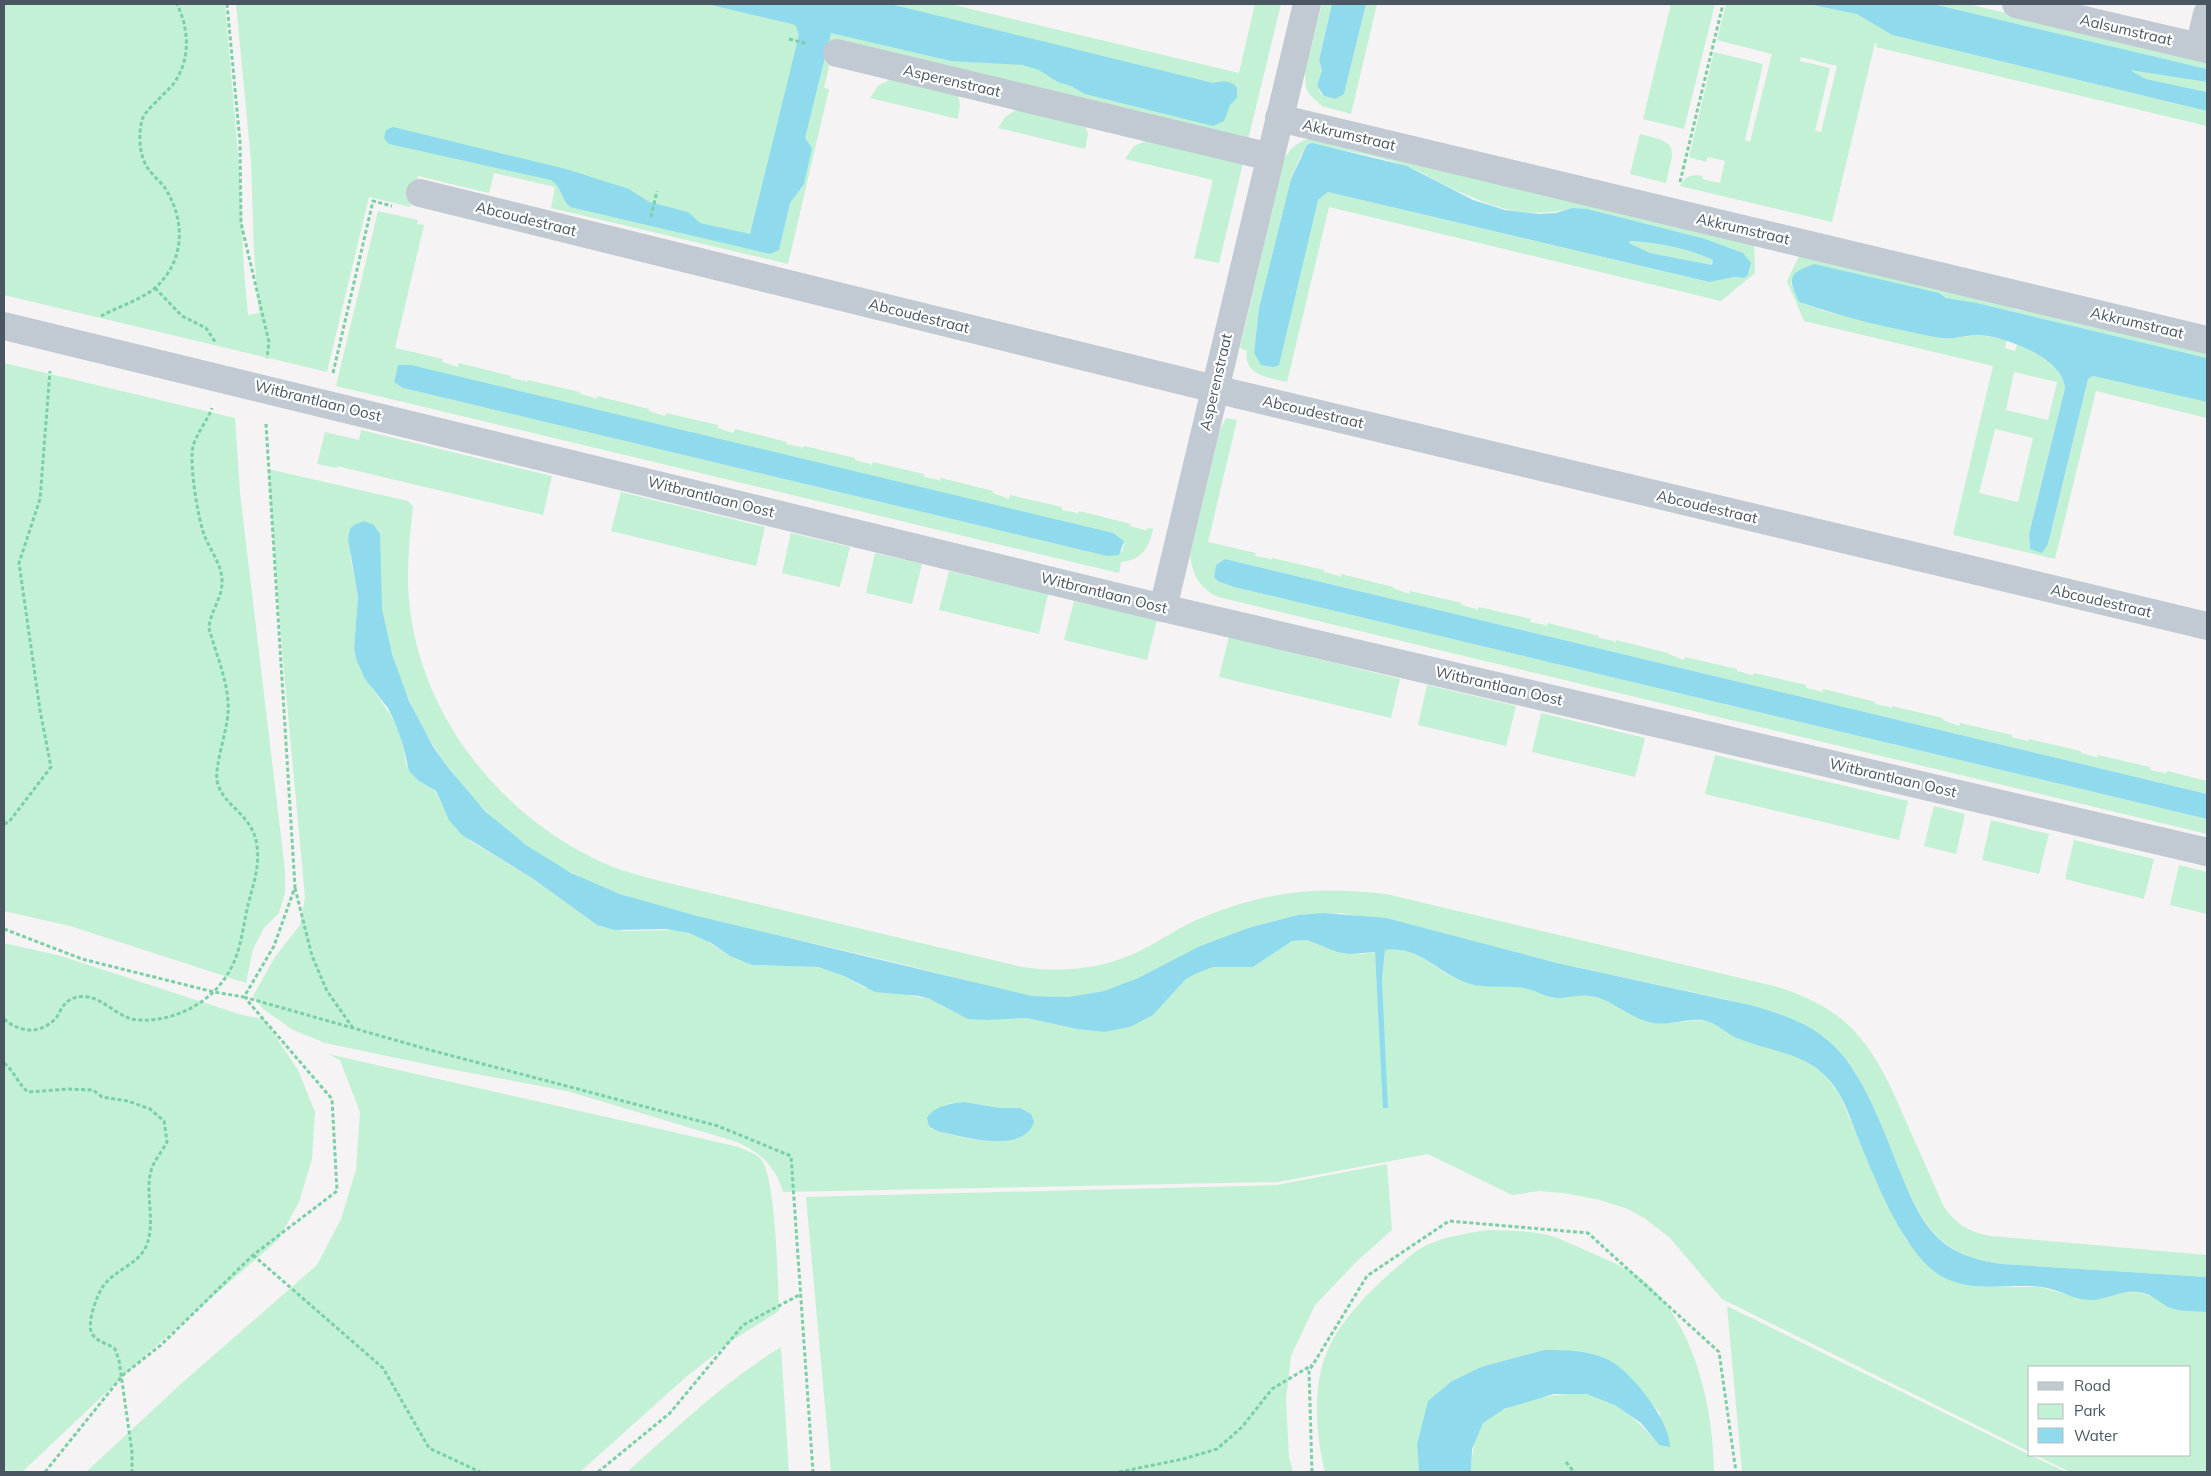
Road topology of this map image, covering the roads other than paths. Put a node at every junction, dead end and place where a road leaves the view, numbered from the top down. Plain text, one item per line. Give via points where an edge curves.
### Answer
1 (1307, 4) edge
2 (2016, 4) edge
3 (2207, 14) edge
4 (2203, 48) edge
5 (837, 53) dead end
6 (1280, 118) junction
7 (1270, 157) junction
8 (420, 193) road end
9 (4, 326) edge
10 (2207, 340) edge
11 (1215, 389) junction
12 (1162, 608) junction
13 (2207, 626) edge
14 (2207, 852) edge

1 - 6 street, Asperenstraat
2 - 4 street, Aalsumstraat
3 - 4 street
5 - 7 street, Asperenstraat
6 - 7 street, Asperenstraat
6 - 10 street, Akkrumstraat
7 - 11 street, Asperenstraat
8 - 11 street, Abcoudestraat
9 - 12 street, Witbrantlaan Oost
11 - 12 street, Asperenstraat
11 - 13 street, Abcoudestraat
12 - 14 street, Witbrantlaan Oost

